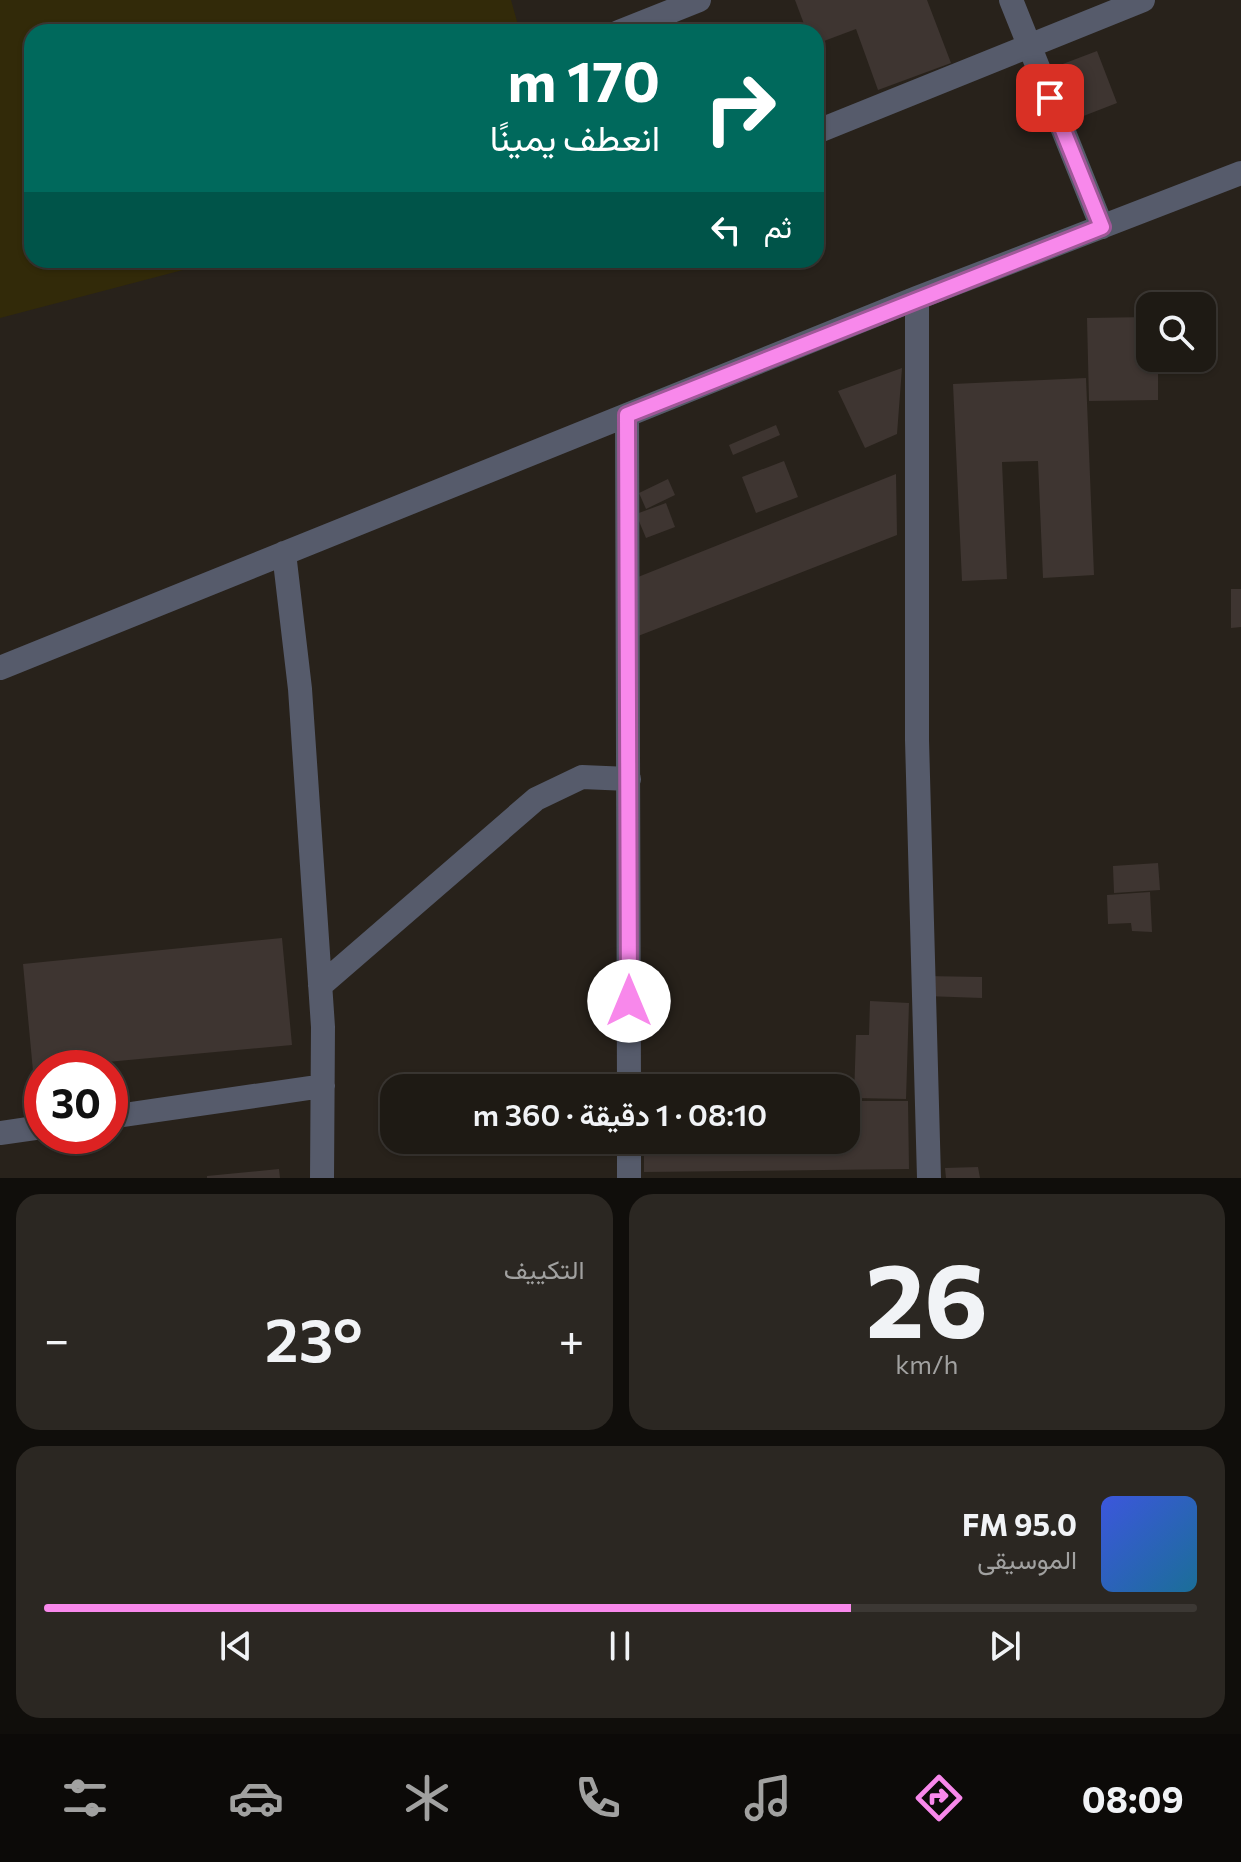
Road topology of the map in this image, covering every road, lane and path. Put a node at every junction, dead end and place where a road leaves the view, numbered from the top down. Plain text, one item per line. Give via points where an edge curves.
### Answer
1 (699, 0) edge
2 (1011, 0) edge
3 (1143, 0) edge
4 (639, 24) edge
5 (1029, 47) junction
6 (824, 129) edge
7 (1241, 173) edge
8 (1102, 227) junction
9 (917, 298) junction
10 (627, 415) junction
11 (284, 553) junction
12 (0, 668) edge
13 (629, 779) junction
14 (320, 986) junction
15 (629, 1074) edge
16 (323, 1086) junction
17 (128, 1114) edge
18 (24, 1130) edge
19 (0, 1133) edge
20 (629, 1154) edge
21 (322, 1178) edge
22 (629, 1178) edge
23 (929, 1178) edge

1 - 4 street
2 - 5 street
3 - 5 street
5 - 6 street
5 - 8 street
7 - 8 street
8 - 9 street
9 - 10 street
9 - 23 street via 917,740
10 - 11 street
10 - 13 street
11 - 12 street
11 - 14 street via 300,689
13 - 14 street via 582,777 536,799
13 - 15 street
14 - 16 street
16 - 17 street
16 - 21 street
18 - 19 street
20 - 22 street

